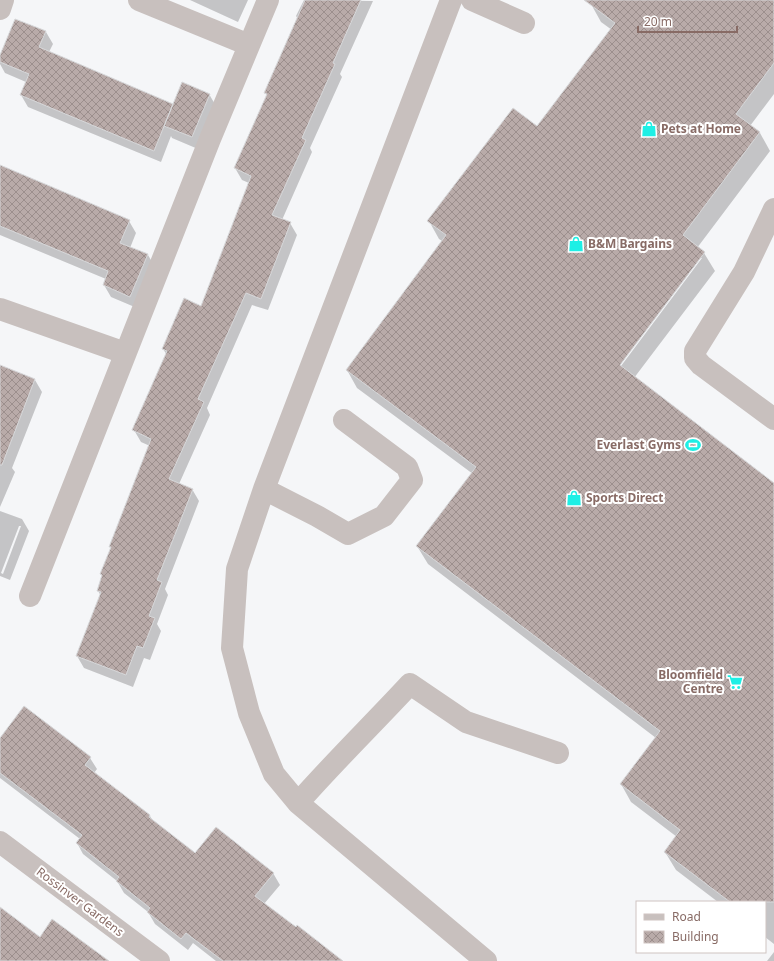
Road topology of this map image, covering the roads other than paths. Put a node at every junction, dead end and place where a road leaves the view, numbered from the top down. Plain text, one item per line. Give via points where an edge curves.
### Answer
1 (3, 0) edge
2 (139, 0) edge
3 (268, 0) edge
4 (451, 0) edge
5 (472, 0) edge
6 (0, 9) edge
7 (524, 23) dead end
8 (249, 45) junction
9 (774, 209) edge
10 (0, 309) edge
11 (126, 353) junction
12 (774, 419) edge
13 (344, 420) dead end
14 (264, 489) junction
15 (30, 596) dead end
16 (558, 753) dead end
17 (298, 803) junction
18 (0, 842) edge
19 (159, 961) edge
20 (486, 961) edge

1 - 6 street
2 - 8 street
3 - 8 street
4 - 14 street
5 - 7 street
8 - 11 street
9 - 12 street via 744,272 695,350 695,358
10 - 11 street
11 - 15 street
13 - 14 street via 407,466 412,480 384,516 348,534
14 - 17 street via 237,569 232,648 249,713 274,774
16 - 17 street via 466,722 410,684
17 - 20 street
18 - 19 street, Rossinver Gardens

